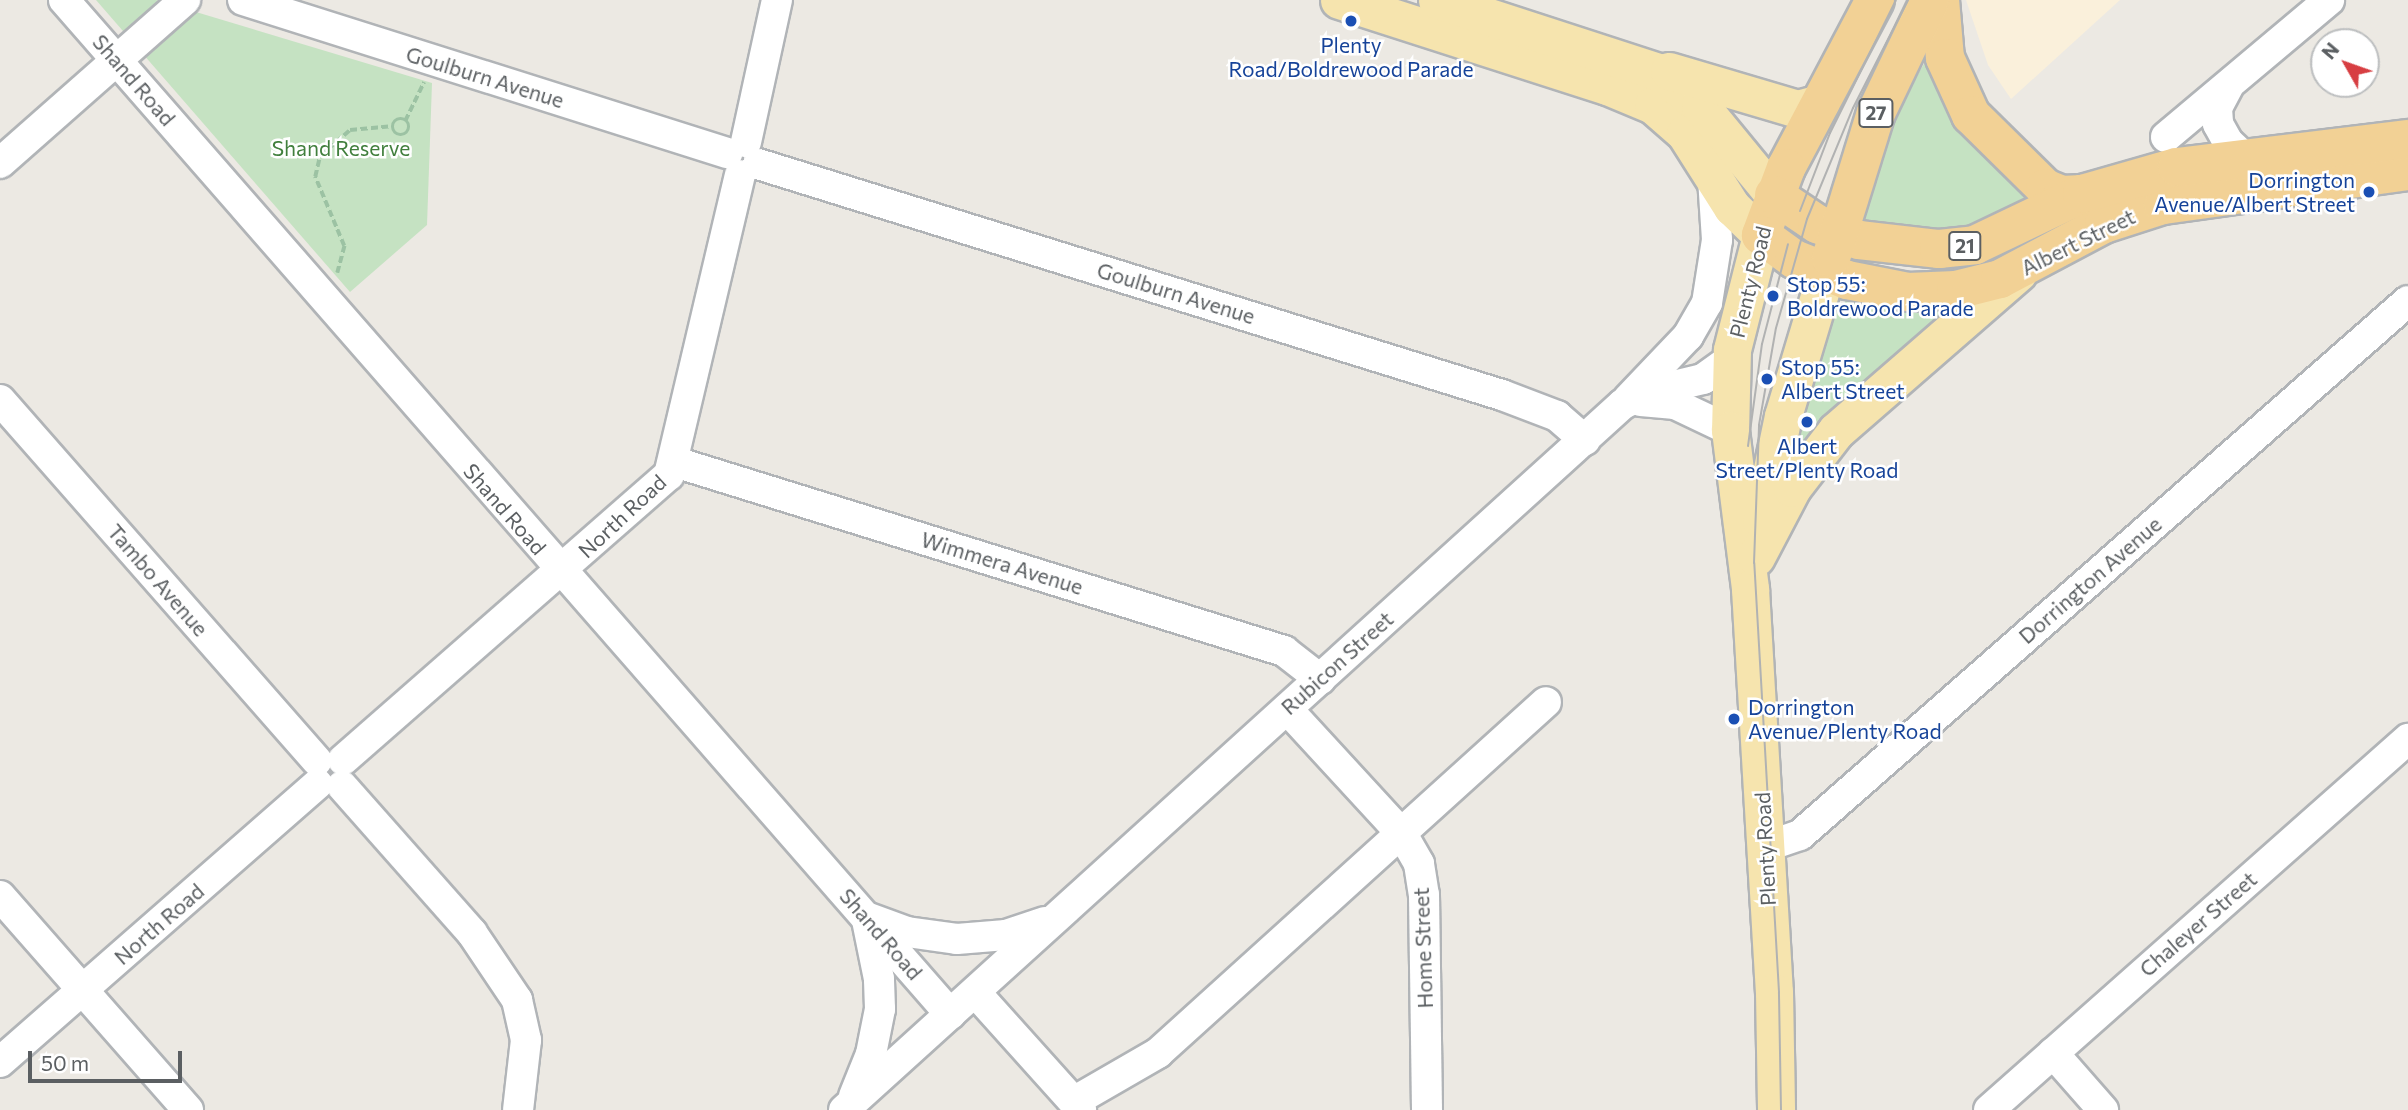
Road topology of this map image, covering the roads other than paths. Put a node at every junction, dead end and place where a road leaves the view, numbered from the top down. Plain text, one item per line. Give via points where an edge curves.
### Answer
1 (64, 0) edge
2 (185, 0) edge
3 (243, 0) edge
4 (777, 0) edge
5 (1339, 0) edge
6 (1437, 0) edge
7 (1875, 0) edge
8 (1930, 0) edge
9 (1940, 0) edge
10 (2329, 0) edge
11 (117, 60) junction
12 (1648, 67) junction
13 (2228, 87) junction
14 (1820, 103) junction
15 (2166, 137) dead end
16 (2408, 139) edge
17 (2245, 158) junction
18 (743, 159) junction
19 (0, 163) edge
20 (2408, 171) edge
21 (1712, 175) junction
22 (2082, 194) junction
23 (1774, 195) junction
24 (1838, 233) junction
25 (1761, 235) junction
26 (2027, 266) junction
27 (1826, 273) junction
28 (2408, 301) edge
29 (1731, 359) junction
30 (0, 400) edge
31 (1618, 409) junction
32 (1730, 430) junction
33 (1585, 440) junction
34 (676, 462) junction
35 (561, 573) junction
36 (1753, 573) junction
37 (1320, 679) junction
38 (1546, 702) dead end
39 (1287, 709) junction
40 (2408, 739) edge
41 (330, 773) junction
42 (1402, 835) junction
43 (1765, 848) junction
44 (0, 896) edge
45 (1062, 912) junction
46 (866, 916) junction
47 (83, 991) junction
48 (975, 992) junction
49 (950, 1013) junction
50 (2053, 1053) junction
51 (0, 1062) edge
52 (1078, 1106) edge
53 (848, 1107) edge
54 (188, 1110) edge
55 (518, 1110) edge
56 (1427, 1110) edge
57 (1776, 1110) edge
58 (1989, 1110) edge
59 (2103, 1110) edge

1 - 11 street, Shand Road
2 - 11 street
3 - 18 street, Goulburn Avenue
4 - 18 street, North Road
5 - 21 main road, 21 via 1639,98 1685,133
6 - 12 main road, 21
7 - 14 highway, Plenty Road / 27
8 - 24 highway, Plenty Road / 27 via 1876,113
9 - 22 highway via 1945,58 1971,115 2045,188 2062,195
10 - 13 street
11 - 19 street
11 - 35 street, Shand Road
12 - 14 main road via 1797,109
12 - 23 main road, 21 via 1692,97
13 - 15 street
13 - 17 street via 2217,108 2218,124
14 - 23 highway, Plenty Road / 27
16 - 17 highway, Albert Street / 21
17 - 22 highway, Albert Street / 21 via 2177,167
18 - 33 street, Goulburn Avenue via 1503,395 1557,416
18 - 34 street, North Road
20 - 26 highway, Albert Street / 21 via 2171,203 2104,224
21 - 25 main road, 21 via 1732,207
21 - 31 street, Rubicon Street via 1717,247 1710,292 1697,324
22 - 24 highway, Albert Street / 21 via 1975,246 1909,249
23 - 24 highway, Albert Street / 21 via 1799,214
23 - 25 highway, Plenty Road / 27
24 - 27 highway, Plenty Road / 27
25 - 27 highway, Albert Street / 21 via 1794,259
25 - 29 main road, Plenty Road / 27
26 - 27 highway, Albert Street / 21 via 2000,279 1940,292 1895,290
26 - 36 main road via 1836,431 1792,488
27 - 36 main road, Plenty Road / 27 via 1783,416
28 - 43 street, Dorrington Avenue via 1800,835
29 - 31 street, Rubicon Street via 1703,379 1638,395
29 - 32 main road, Plenty Road / 27
30 - 41 street, Tambo Avenue
31 - 32 street, Rubicon Street via 1661,400
31 - 33 street, Rubicon Street
32 - 36 main road, Plenty Road / 27
33 - 37 street, Rubicon Street
34 - 35 street, North Road via 657,487
34 - 37 street, Wimmera Avenue via 1284,651
35 - 41 street, North Road
35 - 46 street, Shand Road
36 - 43 main road, Plenty Road / 27
37 - 39 street, Rubicon Street
38 - 42 street
39 - 42 street, Home Street
39 - 45 street, Rubicon Street
40 - 50 street, Chaleyer Street
41 - 47 street, North Road
41 - 55 street, Tambo Avenue via 472,933 517,1000 526,1040
42 - 52 street via 1158,1053
42 - 56 street, Home Street via 1419,864 1424,895
43 - 57 main road, Plenty Road / 27
44 - 47 street
45 - 46 street, Rubicon Street via 1019,932 971,939 918,934
45 - 48 street, Rubicon Street
46 - 49 street, Shand Road
46 - 53 street, Rubicon Street via 880,1009 871,1054
47 - 51 street, North Road
47 - 54 street
48 - 49 street, Rubicon Street
48 - 52 street
49 - 53 street, Rubicon Street
50 - 58 street, Chaleyer Street
50 - 59 street

